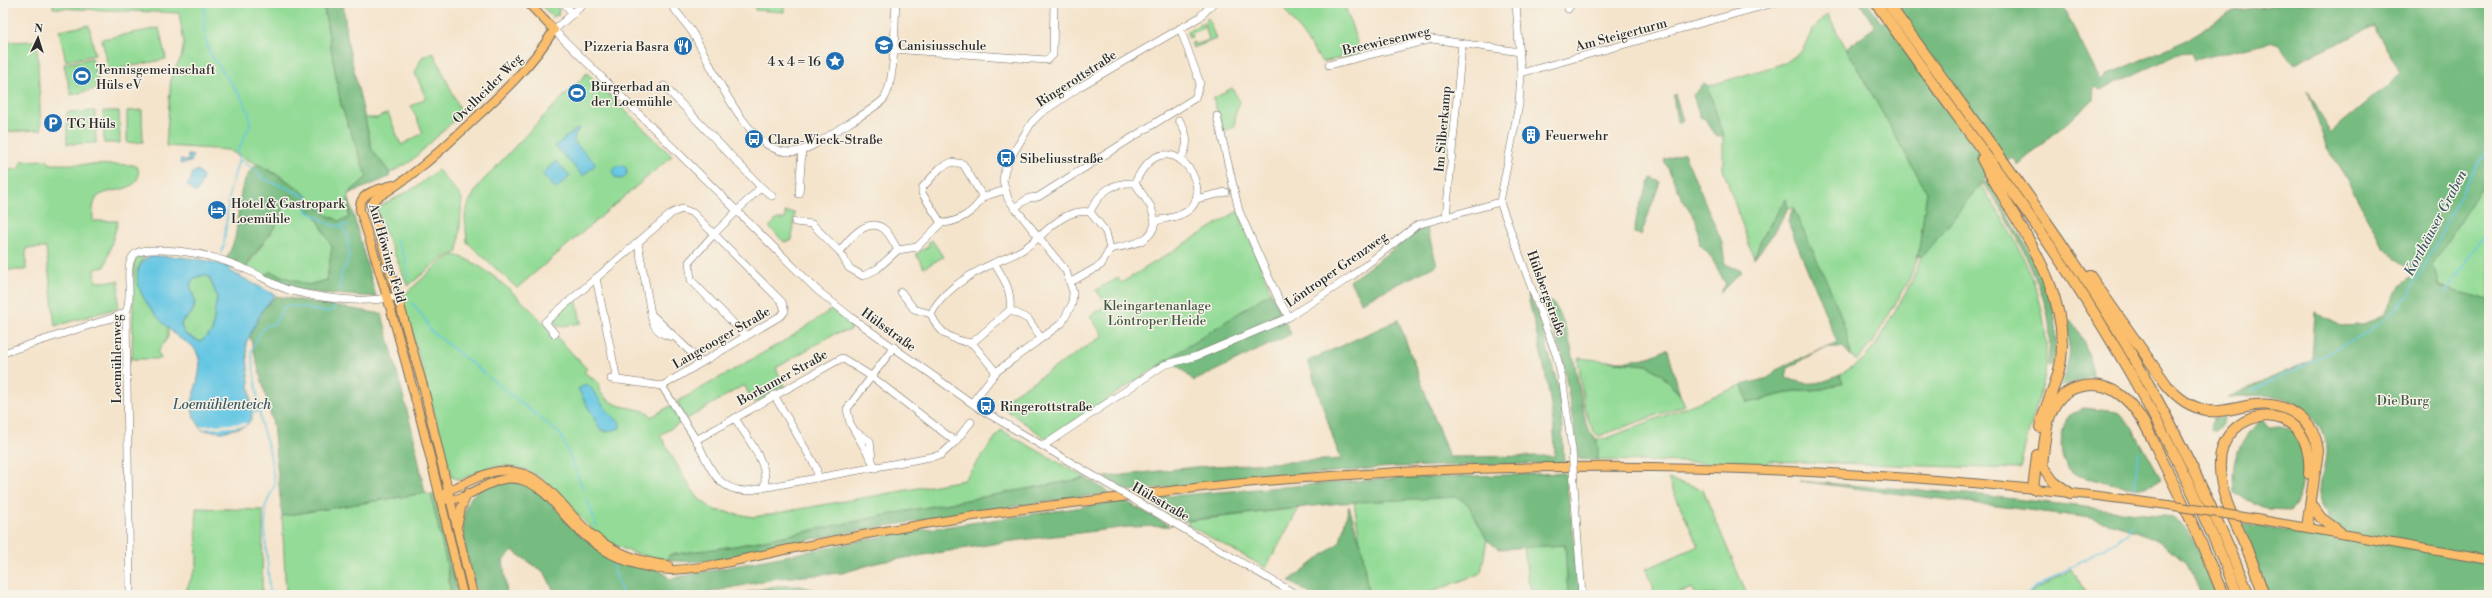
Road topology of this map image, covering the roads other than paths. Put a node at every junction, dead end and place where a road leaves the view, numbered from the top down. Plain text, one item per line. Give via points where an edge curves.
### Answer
1 (528, 3) edge
2 (564, 3) edge
3 (585, 3) edge
4 (670, 3) edge
5 (896, 3) edge
6 (1054, 3) edge
7 (1213, 3) edge
8 (1516, 3) edge
9 (1774, 3) edge
10 (1876, 3) edge
11 (1888, 3) edge
12 (573, 14) junction
13 (1180, 28) junction
14 (554, 30) junction
15 (1462, 44) junction
16 (892, 49) junction
17 (1520, 52) junction
18 (1329, 65) dead end
19 (1521, 73) junction
20 (664, 86) dead end
21 (1217, 116) dead end
22 (1179, 120) dead end
23 (1969, 132) junction
24 (802, 150) junction
25 (1181, 158) junction
26 (399, 183) junction
27 (1135, 183) junction
28 (762, 187) junction
29 (1004, 190) junction
30 (1226, 192) dead end
31 (798, 194) dead end
32 (772, 196) dead end
33 (983, 197) junction
34 (1196, 199) junction
35 (1500, 202) junction
36 (1014, 208) junction
37 (736, 212) junction
38 (1090, 212) junction
39 (1446, 217) junction
40 (1154, 221) junction
41 (795, 222) dead end
42 (941, 224) junction
43 (714, 234) junction
44 (1038, 237) junction
45 (2058, 238) junction
46 (638, 242) junction
47 (1110, 249) junction
48 (898, 250) junction
49 (840, 252) junction
50 (994, 264) junction
51 (596, 278) junction
52 (1071, 282) junction
53 (901, 292) dead end
54 (398, 296) junction
55 (389, 298) junction
56 (1010, 310) junction
57 (126, 312) junction
58 (931, 314) junction
59 (1289, 317) junction
60 (555, 334) dead end
61 (746, 336) junction
62 (1041, 338) junction
63 (972, 343) junction
64 (894, 347) junction
65 (3, 353) edge
66 (701, 362) junction
67 (996, 372) junction
68 (871, 376) junction
69 (662, 386) junction
70 (774, 395) junction
71 (972, 403) junction
72 (735, 418) junction
73 (971, 422) dead end
74 (696, 440) junction
75 (955, 442) junction
76 (1043, 446) junction
77 (874, 465) junction
78 (2042, 466) junction
79 (818, 478) junction
80 (764, 487) junction
81 (448, 490) junction
82 (2037, 490) junction
83 (469, 493) junction
84 (2070, 493) junction
85 (441, 499) junction
86 (451, 501) junction
87 (2311, 504) junction
88 (2304, 526) junction
89 (458, 530) junction
90 (2340, 532) junction
91 (2489, 560) edge
92 (706, 565) junction
93 (130, 595) edge
94 (463, 595) edge
95 (473, 595) edge
96 (1297, 595) edge
97 (1582, 595) edge
98 (2223, 595) edge
99 (2238, 595) edge
100 (2249, 595) edge
101 (2264, 595) edge

1 - 14 main road, Hülsstraße
2 - 12 street
3 - 12 street, Ovelheider Weg
4 - 24 street via 691,32 734,106 754,134 774,150
5 - 16 street
6 - 16 street via 1053,55 1047,60
7 - 13 street, Ringerottstraße via 1200,17
8 - 17 street
9 - 19 street, Am Steigerturm
10 - 23 highway
11 - 45 highway
12 - 14 street, Ovelheider Weg
13 - 29 street, Ringerottstraße via 1081,86 1041,113 1032,122 1007,164 1003,180
13 - 36 street via 1200,83 1195,98 1038,197 1029,198
14 - 26 main road, Ovelheider Weg via 505,90 424,166
14 - 37 street, Hülsstraße
15 - 17 street, Breewiesenweg
15 - 18 street, Breewiesenweg via 1432,39
15 - 39 street, Im Silberkamp
16 - 24 street via 889,92 884,99 822,140
17 - 19 street
19 - 35 street via 1519,104
20 - 28 street
21 - 59 street via 1241,217
22 - 25 street via 1187,132
23 - 82 highway via 2042,266 2060,317 2061,361 2040,426
23 - 99 highway via 2049,245 2124,362 2182,468
24 - 31 street
25 - 27 street via 1170,154 1154,158 1143,168
25 - 34 street via 1197,183
26 - 54 main road, Auf Höwings Feld via 375,200 371,206
26 - 55 main road, Auf Höwings Feld via 367,194 362,198 360,206
27 - 38 street via 1114,185 1099,195
27 - 40 street via 1151,207
28 - 32 street
28 - 37 street
29 - 33 street
29 - 36 street
30 - 34 street
33 - 42 street via 978,206 968,214 951,223
33 - 42 street via 963,164 952,162 940,168 922,188 922,193
34 - 40 street via 1184,214
35 - 39 street, Löntroper Grenzweg
35 - 97 street, Hülsbergstraße, bridge via 1557,357 1564,384 1572,449
36 - 44 street
37 - 43 street
37 - 64 street, Hülsstraße via 817,290
38 - 44 street via 1080,210 1070,213
38 - 47 street via 1106,232
39 - 59 street, Löntroper Grenzweg via 1417,225 1352,276
40 - 47 street via 1151,233 1146,238 1136,244
41 - 49 street via 812,224
42 - 48 street via 916,246
43 - 46 street, Langeooger Straße via 693,213 682,209 672,213
43 - 61 street via 692,256 689,274 691,280
43 - 61 street, Langeooger Straße via 784,305 782,315
44 - 50 street via 1023,250
44 - 52 street via 1066,271
45 - 87 highway via 2076,257 2166,384 2180,399 2196,408 2211,411 2254,405 2282,407 2300,416 2308,424 2317,441 2318,451
45 - 100 highway via 2116,328 2173,428 2207,496
46 - 51 street, Langeooger Straße
46 - 66 street via 651,314
47 - 52 street via 1101,265
48 - 49 street via 877,269 864,276 849,268
48 - 49 street via 885,230 878,225 871,225 863,227
50 - 56 street via 1012,297
50 - 58 street via 948,292 936,304
51 - 60 street, Langeooger Straße via 545,322
51 - 69 street via 614,379
52 - 62 street via 1073,292 1069,313 1062,323
53 - 58 street via 914,309
54 - 55 street, Loemühlenweg
54 - 81 main road, Auf Höwings Feld
55 - 57 street, Loemühlenweg via 333,298 291,291 236,264 211,256 183,250 155,250 140,251 133,256 130,264 130,297
55 - 85 main road, Auf Höwings Feld
56 - 62 street via 1028,319
56 - 63 street
57 - 65 street
57 - 93 street, Loemühlenweg
58 - 63 street via 935,324 944,334 956,340
59 - 76 street, Löntroper Grenzweg via 1196,356 1164,365
61 - 66 street, Langeooger Straße
62 - 67 street
63 - 67 street
64 - 68 street
64 - 71 street, Hülsstraße
66 - 69 street, Langeooger Straße
67 - 71 street
68 - 70 street, Borkumer Straße via 842,358
68 - 75 street, Borkumer Straße
68 - 77 street via 847,409 847,416
69 - 74 street
70 - 72 street, Borkumer Straße
70 - 79 street via 816,467
71 - 76 street, Hülsstraße
72 - 74 street, Borkumer Straße
72 - 80 street via 764,468
73 - 75 street
74 - 80 street via 714,475 726,488 746,490
75 - 77 street via 941,455
76 - 96 street, Hülsstraße, bridge
77 - 79 street
78 - 82 highway
78 - 84 highway via 2054,482
78 - 98 highway via 2047,423 2054,407 2063,396 2076,388 2091,384 2104,386 2120,394 2134,408 2150,435 2181,498
79 - 80 street
81 - 85 main road
81 - 86 main road, Auf Höwings Feld
81 - 92 main road via 497,472 523,474 546,485 589,532 616,551 655,563
82 - 84 main road
82 - 92 main road via 1756,470 1580,468 1383,474 1232,484 1074,502 880,532
83 - 86 main road
83 - 89 main road via 461,508
83 - 92 main road via 500,479 521,480 535,486 551,498 583,536 621,560 656,569 682,569
84 - 88 main road, bridge
85 - 86 main road
85 - 94 main road, Auf Höwings Feld
86 - 89 main road, Auf Höwings Feld
87 - 88 highway
87 - 90 highway via 2320,518
88 - 90 main road
88 - 101 highway via 2310,462 2305,440 2290,423 2279,418 2253,417 2241,423 2226,444 2220,467 2221,478 2228,506
89 - 95 main road, Auf Höwings Feld
90 - 91 main road

